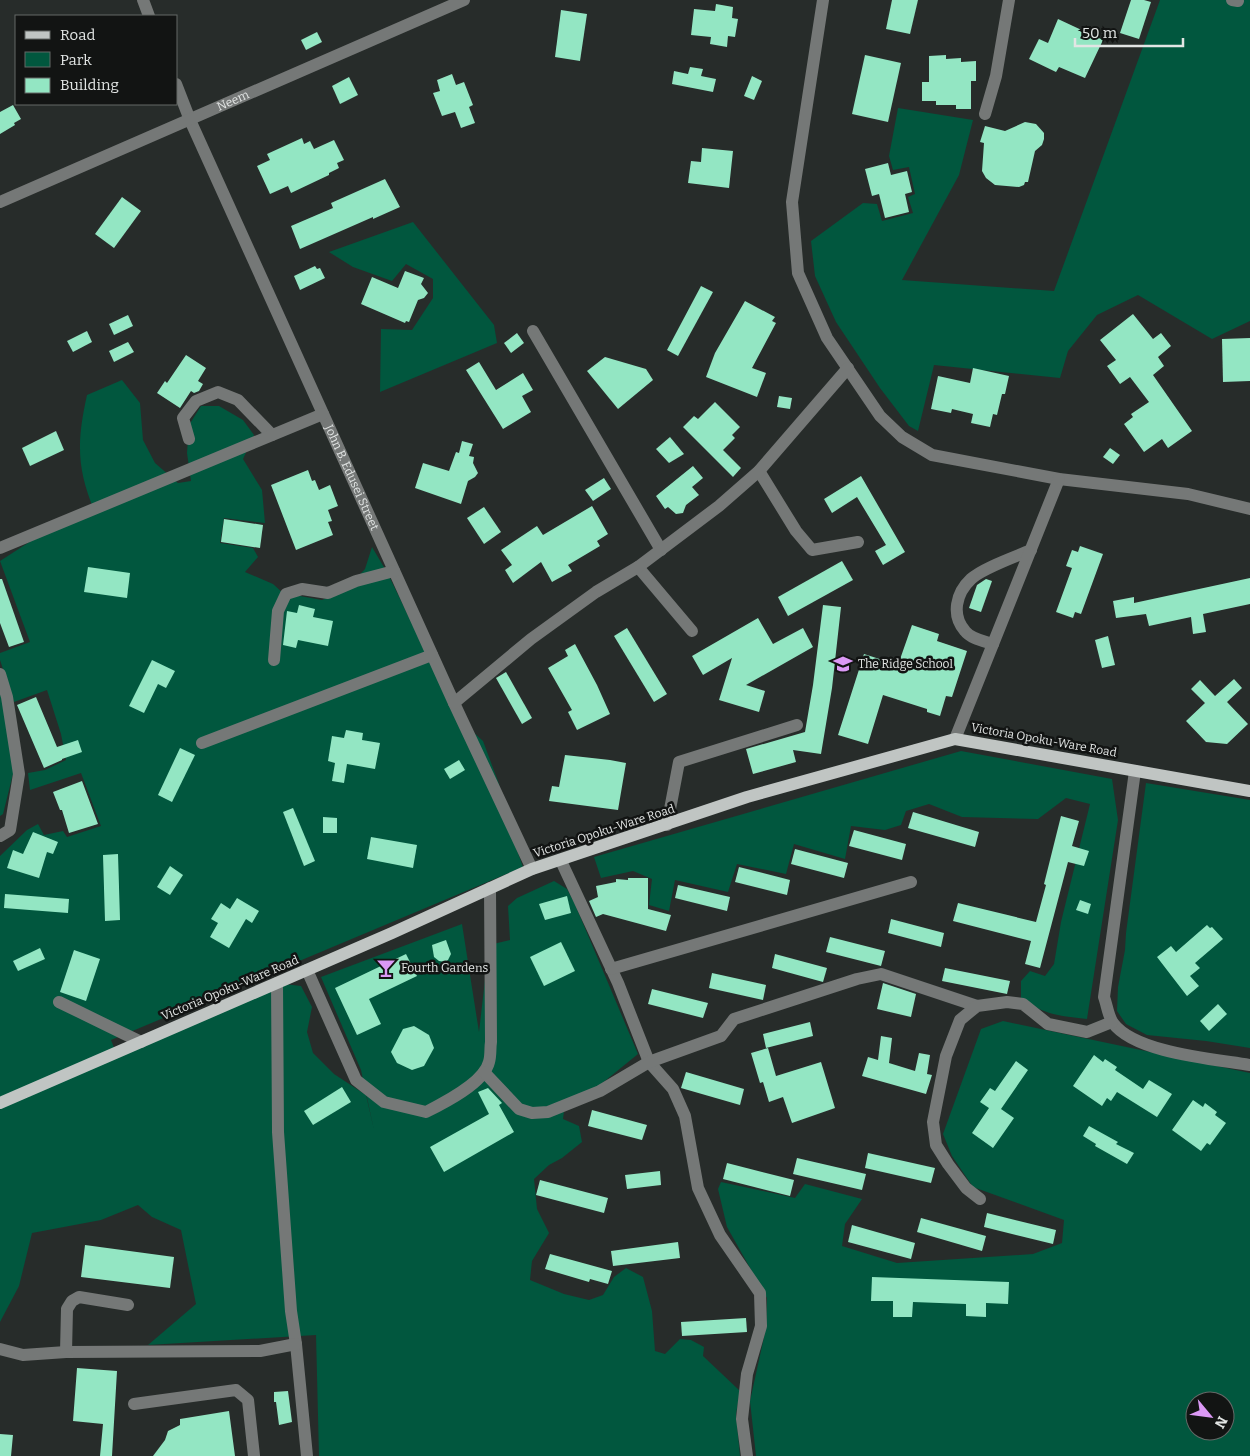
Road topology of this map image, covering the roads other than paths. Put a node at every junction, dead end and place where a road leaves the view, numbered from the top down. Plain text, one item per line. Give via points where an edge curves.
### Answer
1 (143, 0) edge
2 (464, 0) edge
3 (823, 0) edge
4 (1009, 0) edge
5 (150, 15) edge
6 (178, 89) edge
7 (985, 114) dead end
8 (190, 120) junction
9 (0, 202) edge
10 (533, 331) dead end
11 (848, 368) junction
12 (323, 414) junction
13 (272, 435) junction
14 (189, 439) dead end
15 (759, 471) junction
16 (1059, 479) junction
17 (1250, 508) edge
18 (858, 542) dead end
19 (2, 550) edge
20 (662, 550) junction
21 (1031, 550) junction
22 (638, 567) junction
23 (394, 571) junction
24 (692, 631) dead end
25 (993, 644) junction
26 (432, 655) junction
27 (274, 660) dead end
28 (0, 674) edge
29 (454, 703) junction
30 (797, 725) dead end
31 (955, 738) junction
32 (202, 743) dead end
33 (1135, 771) junction
34 (1250, 791) edge
35 (667, 825) junction
36 (0, 836) edge
37 (561, 861) junction
38 (532, 869) junction
39 (911, 882) dead end
40 (490, 888) junction
41 (611, 969) junction
42 (307, 970) junction
43 (277, 983) junction
44 (59, 1002) dead end
45 (977, 1006) junction
46 (1112, 1022) junction
47 (141, 1042) junction
48 (649, 1062) junction
49 (1250, 1065) edge
50 (484, 1072) junction
51 (0, 1103) edge
52 (980, 1200) dead end
53 (128, 1305) dead end
54 (296, 1344) junction
55 (0, 1349) edge
56 (66, 1352) junction
57 (134, 1404) dead end
58 (254, 1456) edge
59 (307, 1456) edge
60 (747, 1456) edge

1 - 5 street
2 - 8 street, Neem
3 - 11 street via 792,202 798,273 827,338
4 - 7 street via 996,76
6 - 8 street, John B. Edusei Street
8 - 9 street, Neem
8 - 12 street, John B. Edusei Street
10 - 20 street
11 - 15 street
11 - 16 street via 880,416 902,437 932,455
12 - 13 street
12 - 23 street, John B. Edusei Street
13 - 14 street via 238,400 218,392 196,401 183,418
13 - 19 street
15 - 18 street via 796,531 812,550
15 - 20 street
16 - 17 street via 1188,494
16 - 21 street
20 - 22 street
21 - 25 street
21 - 25 street via 972,578 962,591 956,606 957,617 965,632
22 - 24 street
22 - 29 street via 553,623
23 - 26 street, John B. Edusei Street
23 - 27 street via 356,581 328,593 302,589 286,594 278,611
25 - 31 street
26 - 29 street, John B. Edusei Street
26 - 32 street
28 - 36 street via 7,697 19,774 10,830
29 - 38 street, John B. Edusei Street
30 - 35 street via 679,762
31 - 33 main road, Victoria Opoku-Ware Road
31 - 35 main road, Victoria Opoku-Ware Road via 747,798
33 - 34 main road, Victoria Opoku-Ware Road
33 - 46 street via 1104,997
35 - 37 main road, Victoria Opoku-Ware Road
37 - 38 main road, Victoria Opoku-Ware Road
37 - 41 street
38 - 40 main road, Victoria Opoku-Ware Road
39 - 41 street
40 - 42 main road, Victoria Opoku-Ware Road
40 - 50 street via 491,1042 489,1062
41 - 48 street
42 - 43 main road, Victoria Opoku-Ware Road
42 - 50 street via 356,1080 384,1102 426,1112 456,1096
43 - 47 main road, Victoria Opoku-Ware Road
43 - 54 street via 278,1132
44 - 47 street
45 - 46 street via 1007,1002 1023,1004 1048,1024 1087,1032
45 - 48 street via 882,974 734,1019 721,1036
45 - 52 street via 960,1020 946,1056 933,1122 936,1145 966,1188
46 - 49 street via 1127,1035 1147,1045
47 - 51 main road, Victoria Opoku-Ware Road
48 - 50 street via 600,1091 548,1112 532,1113 519,1109
48 - 60 street via 673,1089 685,1116 698,1188 720,1235 760,1293 761,1326 748,1374 742,1420
53 - 56 street via 79,1297 72,1301 67,1309
54 - 56 street via 260,1351
54 - 59 street
55 - 56 street via 23,1355
57 - 58 street via 236,1390 248,1400

